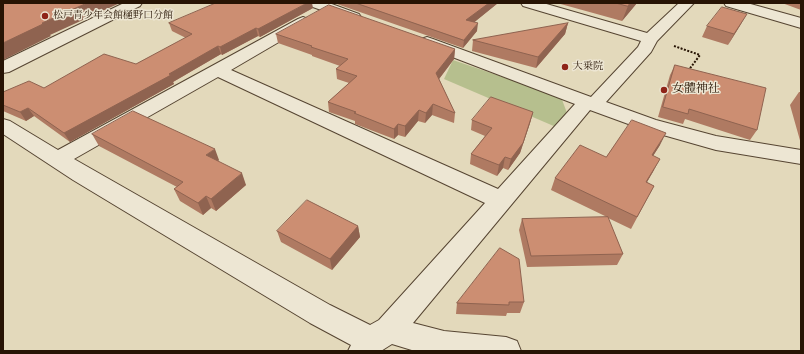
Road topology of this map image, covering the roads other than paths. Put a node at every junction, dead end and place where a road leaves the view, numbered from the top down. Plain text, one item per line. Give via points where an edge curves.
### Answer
1 (135, 3) edge
2 (528, 3) edge
3 (687, 3) edge
4 (732, 3) edge
5 (327, 5) edge
6 (373, 23) edge
7 (801, 23) edge
8 (410, 36) edge
9 (650, 39) junction
10 (3, 68) edge
11 (217, 70) junction
12 (590, 103) junction
13 (3, 125) edge
14 (801, 156) edge
15 (58, 159) junction
16 (502, 201) junction
17 (374, 341) edge
18 (506, 351) edge

1 - 10 street
2 - 9 street
3 - 9 street
4 - 7 street
5 - 6 street
5 - 11 street
8 - 12 street
9 - 12 street via 645,49
11 - 15 street
11 - 16 street
12 - 14 street via 650,125 716,143
12 - 16 street
13 - 15 street
15 - 17 street via 320,314
16 - 17 street
17 - 18 street

